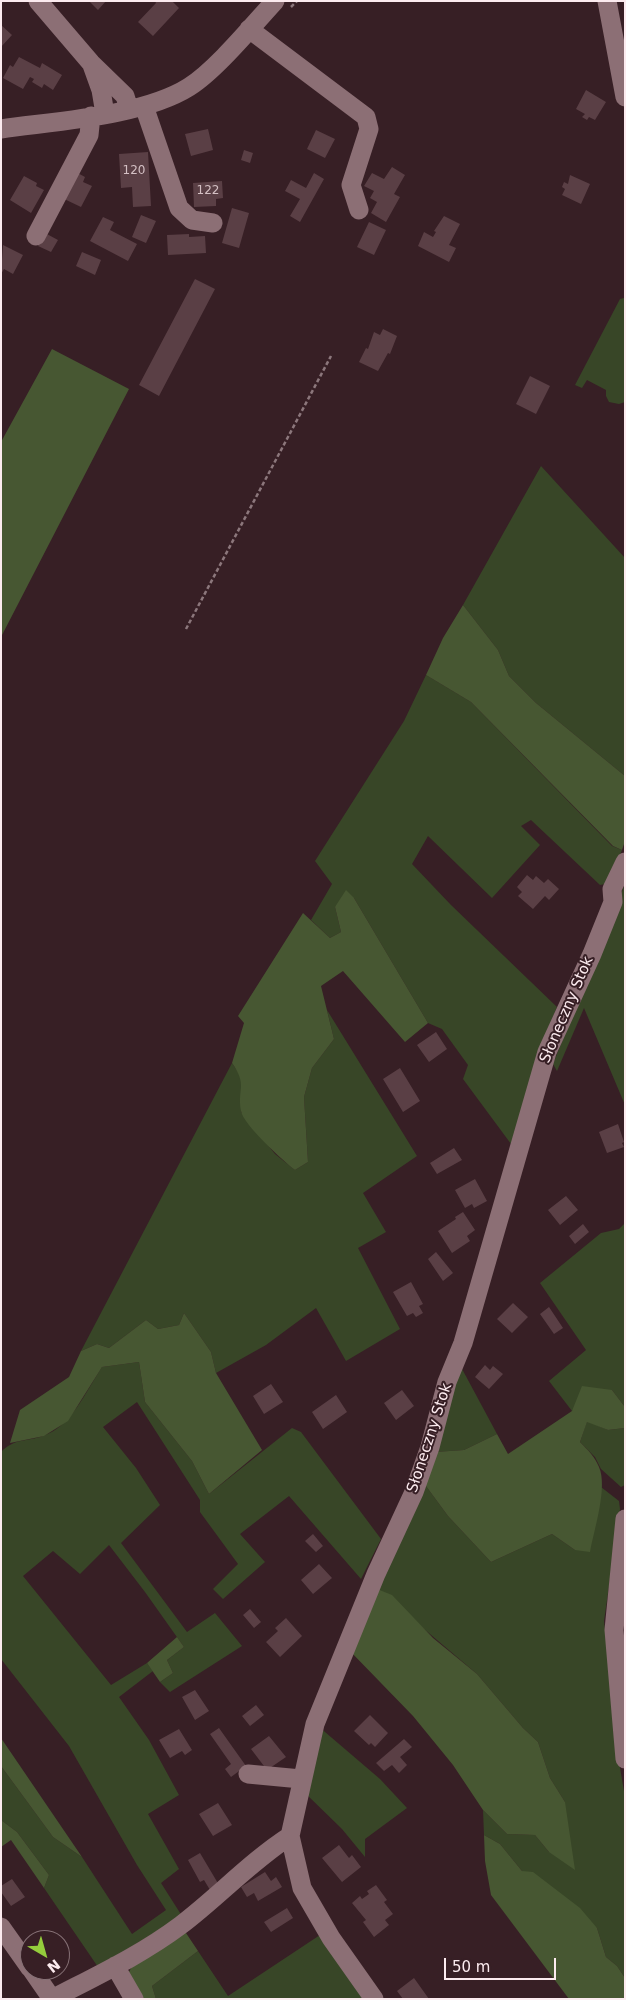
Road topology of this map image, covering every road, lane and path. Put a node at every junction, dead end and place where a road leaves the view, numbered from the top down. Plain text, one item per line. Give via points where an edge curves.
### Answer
1 (38, 1) edge
2 (275, 1) edge
3 (607, 1) edge
4 (249, 29) junction
5 (91, 63) junction
6 (625, 97) edge
7 (137, 108) junction
8 (98, 115) junction
9 (1, 129) edge
10 (359, 210) dead end
11 (213, 224) dead end
12 (36, 236) dead end
13 (331, 356) dead end
14 (186, 629) dead end
15 (625, 862) edge
16 (625, 1519) edge
17 (624, 1724) edge
18 (625, 1759) edge
19 (248, 1774) dead end
20 (302, 1779) junction
21 (290, 1836) junction
22 (1, 1927) edge
23 (20, 1954) edge
24 (114, 1966) junction
25 (39, 1980) edge
26 (52, 1999) edge
27 (134, 1999) edge
28 (374, 1999) edge

1 - 5 street
2 - 4 street
3 - 6 street
4 - 7 street via 191,86 174,96
4 - 10 street via 366,117 369,129 351,185
5 - 7 street
5 - 8 street via 101,90
7 - 8 street
7 - 11 street via 179,208 192,220
8 - 9 street
8 - 12 street
13 - 14 path
15 - 20 street, Słoneczny Stok via 612,888 613,902 592,954 547,1052 430,1447 414,1492 330,1684 315,1724
16 - 17 street via 614,1630
17 - 18 street
19 - 20 street
20 - 21 street, Słoneczny Stok
21 - 24 street via 180,1926
21 - 28 street, Słoneczny Stok via 302,1888 331,1938
22 - 23 street
24 - 26 street
24 - 27 street
25 - 26 street

